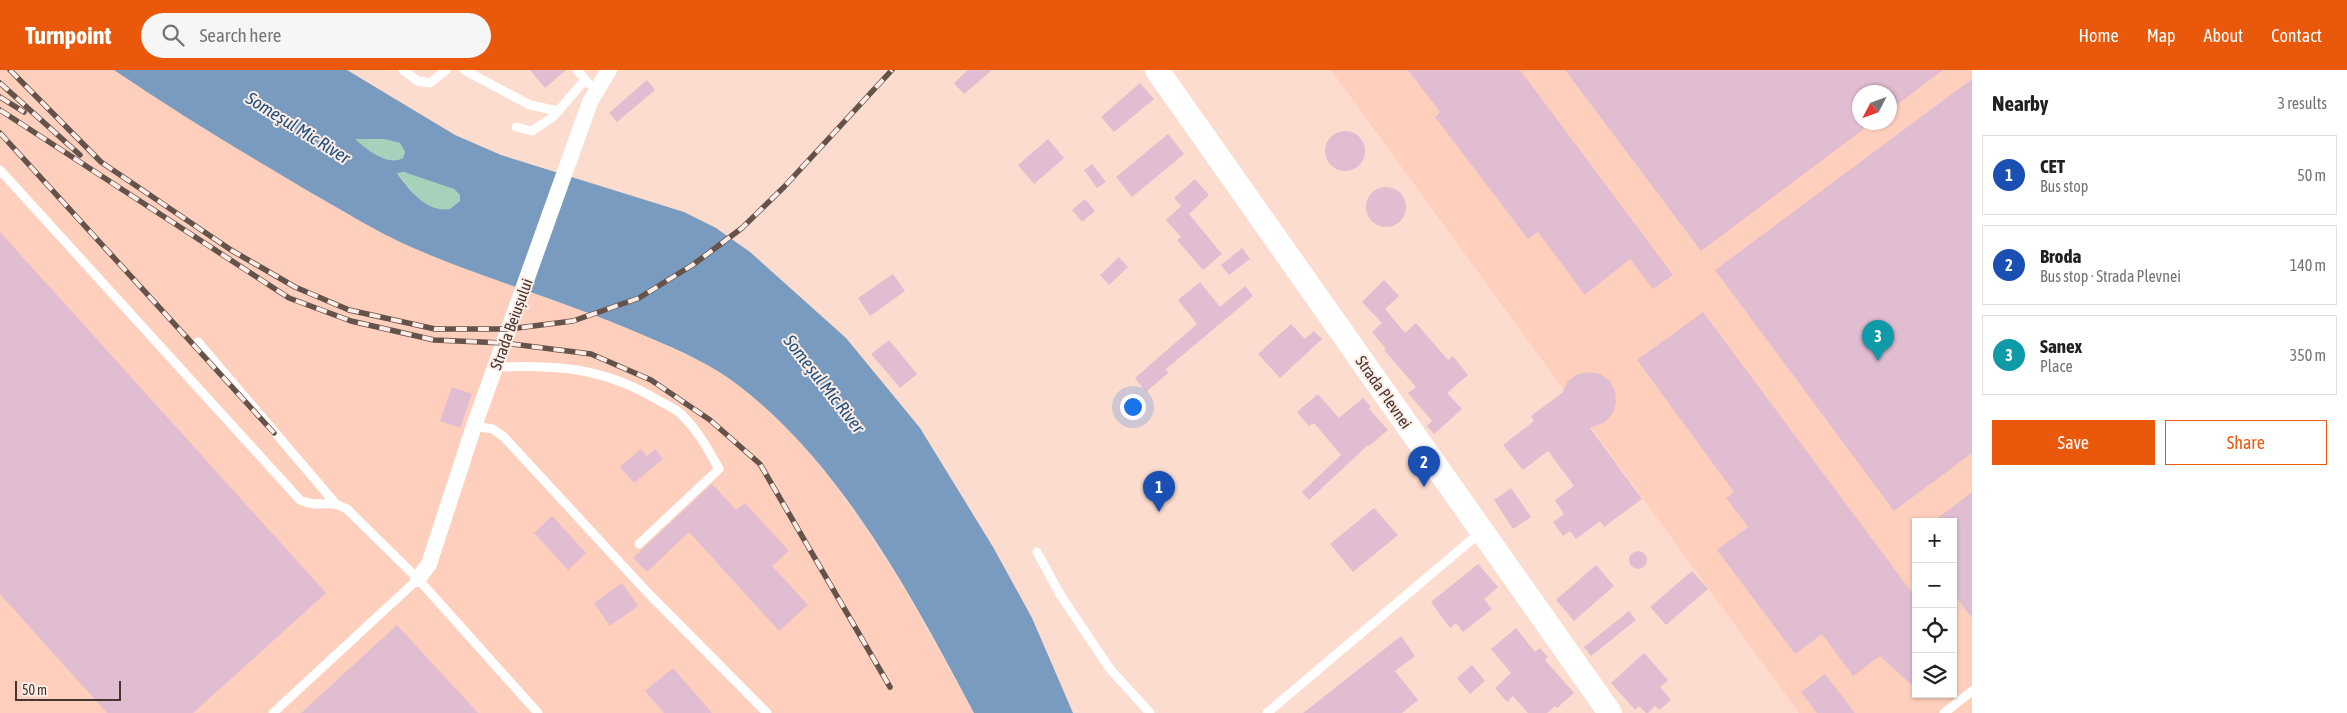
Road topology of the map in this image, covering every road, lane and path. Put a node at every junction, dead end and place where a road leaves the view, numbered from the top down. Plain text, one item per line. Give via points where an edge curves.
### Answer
1 (403, 70) edge
2 (446, 70) edge
3 (464, 70) edge
4 (576, 70) edge
5 (610, 70) edge
6 (1158, 70) edge
7 (591, 91) junction
8 (558, 111) junction
9 (516, 127) dead end
10 (0, 170) edge
11 (198, 342) dead end
12 (496, 367) junction
13 (474, 426) junction
14 (335, 503) junction
15 (1482, 531) junction
16 (639, 544) dead end
17 (1036, 552) dead end
18 (418, 579) junction
19 (1972, 691) edge
20 (273, 713) edge
21 (538, 713) edge
22 (767, 713) edge
23 (1150, 713) edge
24 (1266, 713) edge
25 (1610, 713) edge
26 (1944, 713) edge

1 - 2 lane via 418,81 430,83
3 - 8 lane via 530,105
4 - 7 lane
5 - 7 street, Strada Beiușului
6 - 15 main road, Strada Plevnei
7 - 8 lane
7 - 12 street, Strada Beiușului
8 - 9 lane via 532,131
10 - 14 lane via 300,500 311,505
11 - 14 lane
12 - 13 street, Strada Beiușului
12 - 16 lane via 547,366 599,373 641,390 680,413 703,440 719,469
13 - 18 street, Strada Beiușului via 429,564
13 - 22 lane via 493,430 504,437 647,592
14 - 18 lane via 347,509
15 - 24 lane
15 - 25 main road, Strada Plevnei
17 - 23 lane via 1060,596 1110,669
18 - 20 lane
18 - 21 lane
19 - 26 lane

